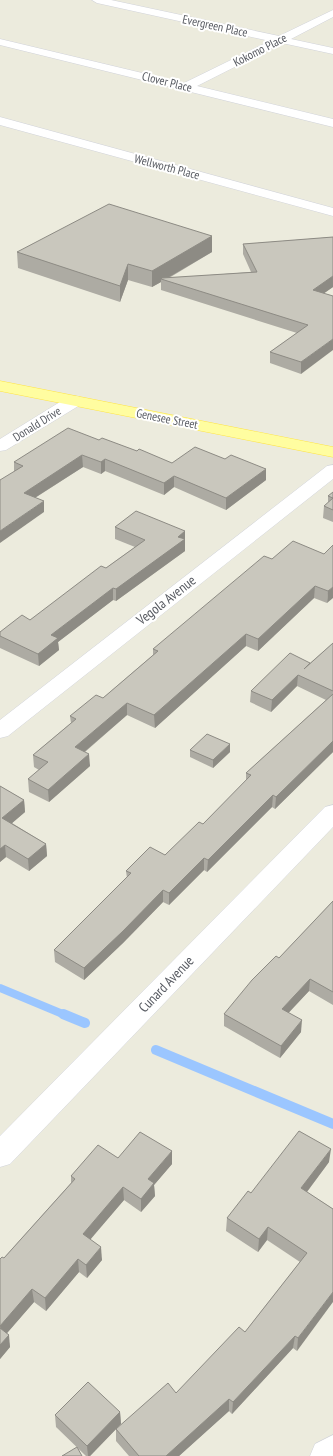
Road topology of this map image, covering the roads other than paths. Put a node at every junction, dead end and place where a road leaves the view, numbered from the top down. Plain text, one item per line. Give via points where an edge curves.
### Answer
1 (96, 0) edge
2 (333, 13) edge
3 (281, 40) junction
4 (0, 42) edge
5 (333, 51) edge
6 (186, 87) junction
7 (0, 121) edge
8 (333, 123) edge
9 (333, 212) edge
10 (0, 386) edge
11 (74, 401) junction
12 (0, 446) edge
13 (333, 452) edge
14 (333, 470) edge
15 (0, 731) edge
16 (333, 813) edge
17 (0, 1155) edge
18 (333, 1452) edge
19 (327, 1456) edge

1 - 3 street, Evergreen Place
2 - 3 street, Kokomo Place
3 - 5 street, Evergreen Place
3 - 6 street, Kokomo Place
4 - 6 street, Clover Place
6 - 8 street, Clover Place
7 - 9 street, Wellworth Place
10 - 11 main road, Genesee Street
11 - 12 street, Donald Drive
11 - 13 main road, Genesee Street
14 - 15 street, Vegola Avenue
16 - 17 street, Cunard Avenue
18 - 19 street

